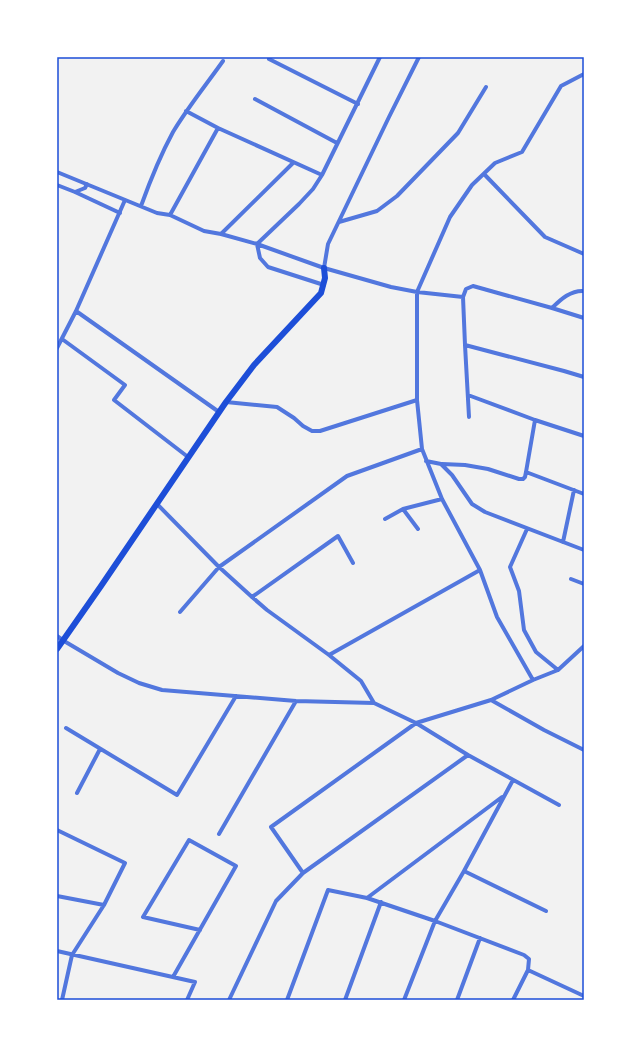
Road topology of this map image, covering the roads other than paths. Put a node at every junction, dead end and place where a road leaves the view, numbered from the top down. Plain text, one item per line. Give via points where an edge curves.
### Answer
1 (380, 57) edge
2 (419, 57) edge
3 (269, 59) dead end
4 (222, 62) dead end
5 (584, 74) edge
6 (486, 87) dead end
7 (255, 99) dead end
8 (358, 104) junction
9 (186, 111) junction
10 (218, 128) junction
11 (337, 143) junction
12 (293, 163) junction
13 (57, 172) edge
14 (484, 174) junction
15 (322, 175) junction
16 (57, 184) edge
17 (87, 184) junction
18 (75, 192) junction
19 (125, 200) junction
20 (141, 206) junction
21 (120, 213) junction
22 (170, 215) junction
23 (339, 222) junction
24 (220, 234) junction
25 (257, 244) junction
26 (584, 254) edge
27 (324, 268) junction
28 (324, 285) junction
29 (584, 291) edge
30 (417, 292) junction
31 (463, 297) junction
32 (552, 308) junction
33 (76, 311) junction
34 (584, 318) edge
35 (62, 339) junction
36 (465, 345) junction
37 (57, 348) edge
38 (584, 377) edge
39 (468, 395) junction
40 (416, 400) junction
41 (226, 402) junction
42 (218, 412) junction
43 (469, 417) dead end
44 (535, 420) junction
45 (584, 436) edge
46 (422, 450) junction
47 (188, 457) junction
48 (426, 461) junction
49 (441, 464) junction
50 (526, 472) junction
51 (574, 490) junction
52 (584, 494) edge
53 (442, 498) junction
54 (157, 504) junction
55 (403, 509) junction
56 (385, 519) dead end
57 (418, 529) dead end
58 (527, 529) junction
59 (563, 542) junction
60 (584, 550) edge
61 (353, 563) dead end
62 (219, 566) junction
63 (480, 570) junction
64 (571, 579) dead end
65 (584, 584) edge
66 (252, 597) junction
67 (180, 612) dead end
68 (57, 636) edge
69 (64, 641) junction
70 (584, 646) edge
71 (57, 649) edge
72 (329, 655) junction
73 (558, 670) junction
74 (533, 680) junction
75 (236, 696) junction
76 (490, 700) junction
77 (296, 701) junction
78 (374, 703) junction
79 (416, 723) junction
80 (66, 728) dead end
81 (100, 749) junction
82 (584, 750) edge
83 (468, 755) junction
84 (513, 780) junction
85 (77, 793) dead end
86 (504, 796) junction
87 (559, 805) dead end
88 (57, 830) edge
89 (219, 834) dead end
90 (464, 871) junction
91 (303, 873) junction
92 (57, 896) edge
93 (367, 898) junction
94 (381, 902) junction
95 (104, 905) junction
96 (546, 911) dead end
97 (435, 921) junction
98 (200, 930) junction
99 (480, 938) junction
100 (57, 951) edge
101 (72, 955) junction
102 (528, 970) junction
103 (173, 977) junction
104 (584, 996) edge
105 (62, 1000) edge
106 (187, 1000) edge
107 (228, 1000) edge
108 (287, 1000) edge
109 (345, 1000) edge
110 (404, 1000) edge
111 (457, 1000) edge
112 (513, 1000) edge

1 - 8 street
2 - 23 street
3 - 8 street
4 - 9 street
5 - 14 street via 561,86 522,152 496,164
6 - 23 street via 458,133 397,196 377,211
7 - 11 street
8 - 11 street
9 - 10 street
9 - 20 street via 153,174
10 - 12 street
10 - 22 street
11 - 15 street
12 - 15 street
12 - 24 street
13 - 17 street
14 - 26 street via 545,237
14 - 30 street via 472,185 450,218
15 - 25 street via 300,204
16 - 18 street
17 - 18 street via 85,188
17 - 19 street
18 - 21 street
19 - 20 street
19 - 21 street
20 - 22 street
21 - 33 street
22 - 24 street via 204,231
23 - 27 street via 328,244
24 - 25 street
25 - 27 street
25 - 28 street via 260,258 268,267
27 - 28 main road
27 - 30 street
28 - 41 main road via 321,293 254,365
29 - 32 street via 579,290 563,297
30 - 31 street
30 - 40 street
31 - 32 street via 466,290 473,286
31 - 36 street
32 - 34 street
33 - 35 street
33 - 42 street
35 - 37 street
35 - 47 street via 125,385 114,400
36 - 38 street
36 - 39 street
39 - 43 street
39 - 44 street
40 - 41 street via 320,431 312,431 303,426 277,407
40 - 46 street
41 - 42 main road
42 - 47 main road
44 - 45 street
44 - 50 street
46 - 48 street
46 - 62 street via 347,476
47 - 54 main road
48 - 49 street
48 - 53 street
49 - 50 street via 488,469 519,480 525,477
49 - 58 street via 472,504
50 - 51 street
51 - 52 street
51 - 59 street
53 - 55 street
53 - 63 street
54 - 62 street
54 - 69 main road
55 - 56 street
55 - 57 street
58 - 59 street
58 - 73 street via 510,567 519,591 524,630 536,652
59 - 60 street
61 - 66 street via 338,536
62 - 66 street
62 - 67 street
63 - 72 street
63 - 74 street via 497,617
64 - 65 street
66 - 72 street
68 - 69 street
69 - 71 main road
69 - 75 street via 139,683 162,690
70 - 73 street
72 - 78 street via 361,681
73 - 74 street
74 - 76 street
75 - 77 street
75 - 81 street via 177,795
76 - 79 street
76 - 82 street
77 - 78 street
77 - 89 street
78 - 79 street
79 - 83 street
79 - 91 street via 271,827
80 - 81 street
81 - 85 street
83 - 84 street
83 - 91 street
84 - 86 street
84 - 87 street
86 - 90 street
86 - 93 street
88 - 95 street via 125,863
90 - 96 street
90 - 97 street
91 - 107 street via 276,902
92 - 95 street
93 - 94 street
93 - 108 street via 328,890
94 - 97 street
94 - 109 street
95 - 101 street
97 - 99 street
97 - 110 street
98 - 98 street via 236,866 189,840 143,917
98 - 103 street
99 - 102 street via 524,955 529,959
99 - 111 street
100 - 101 street
101 - 103 street
101 - 105 street
102 - 104 street
102 - 112 street
103 - 106 street via 195,982

